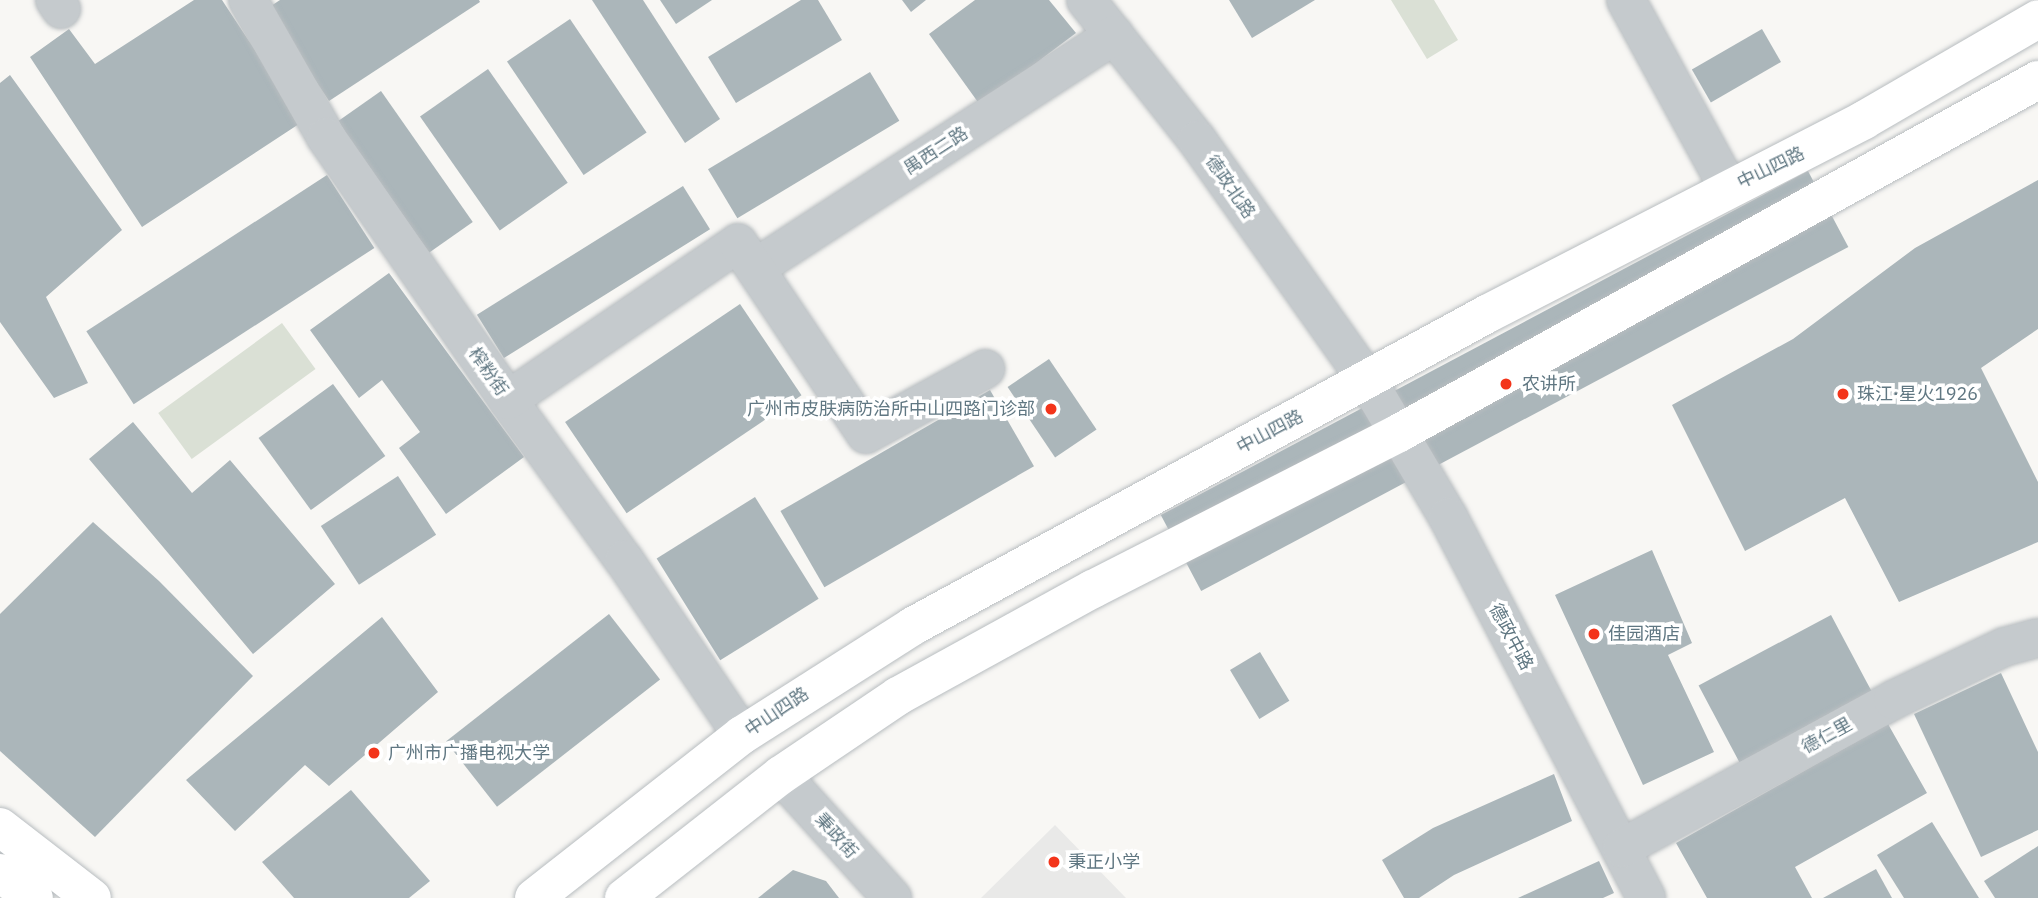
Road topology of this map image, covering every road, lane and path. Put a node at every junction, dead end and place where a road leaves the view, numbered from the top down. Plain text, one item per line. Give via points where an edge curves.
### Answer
1 (248, 0) edge
2 (1086, 0) edge
3 (1626, 0) edge
4 (2038, 19) edge
5 (1114, 35) junction
6 (2038, 80) edge
7 (1729, 189) junction
8 (757, 267) junction
9 (985, 369) dead end
10 (1367, 380) junction
11 (508, 400) junction
12 (1399, 433) junction
13 (2038, 638) edge
14 (742, 735) junction
15 (781, 775) junction
16 (0, 827) edge
17 (1622, 848) junction
18 (0, 873) edge
19 (34, 898) edge
20 (92, 898) edge
21 (534, 898) edge
22 (624, 898) edge
23 (892, 898) edge
24 (1646, 898) edge

1 - 11 street, 榨粉街 via 326,137
2 - 5 street, 德政北路
3 - 7 street
4 - 7 main road, 中山四路 via 1864,120
5 - 8 street, 禺西二路
5 - 10 street, 德政北路 via 1197,140
6 - 12 main road
7 - 10 main road, 中山四路
8 - 9 street via 866,434
8 - 11 street via 738,243
10 - 12 street, 德政中路
10 - 14 main road, 中山四路 via 913,626
11 - 14 street, 榨粉街
12 - 15 main road via 968,657 898,696
12 - 17 street, 德政中路
13 - 17 street, 德仁里 via 2004,648 1893,701
14 - 21 main road, 中山四路
15 - 22 main road
15 - 23 street, 秉政街
16 - 20 main road
17 - 24 street, 德政中路
18 - 19 main road

